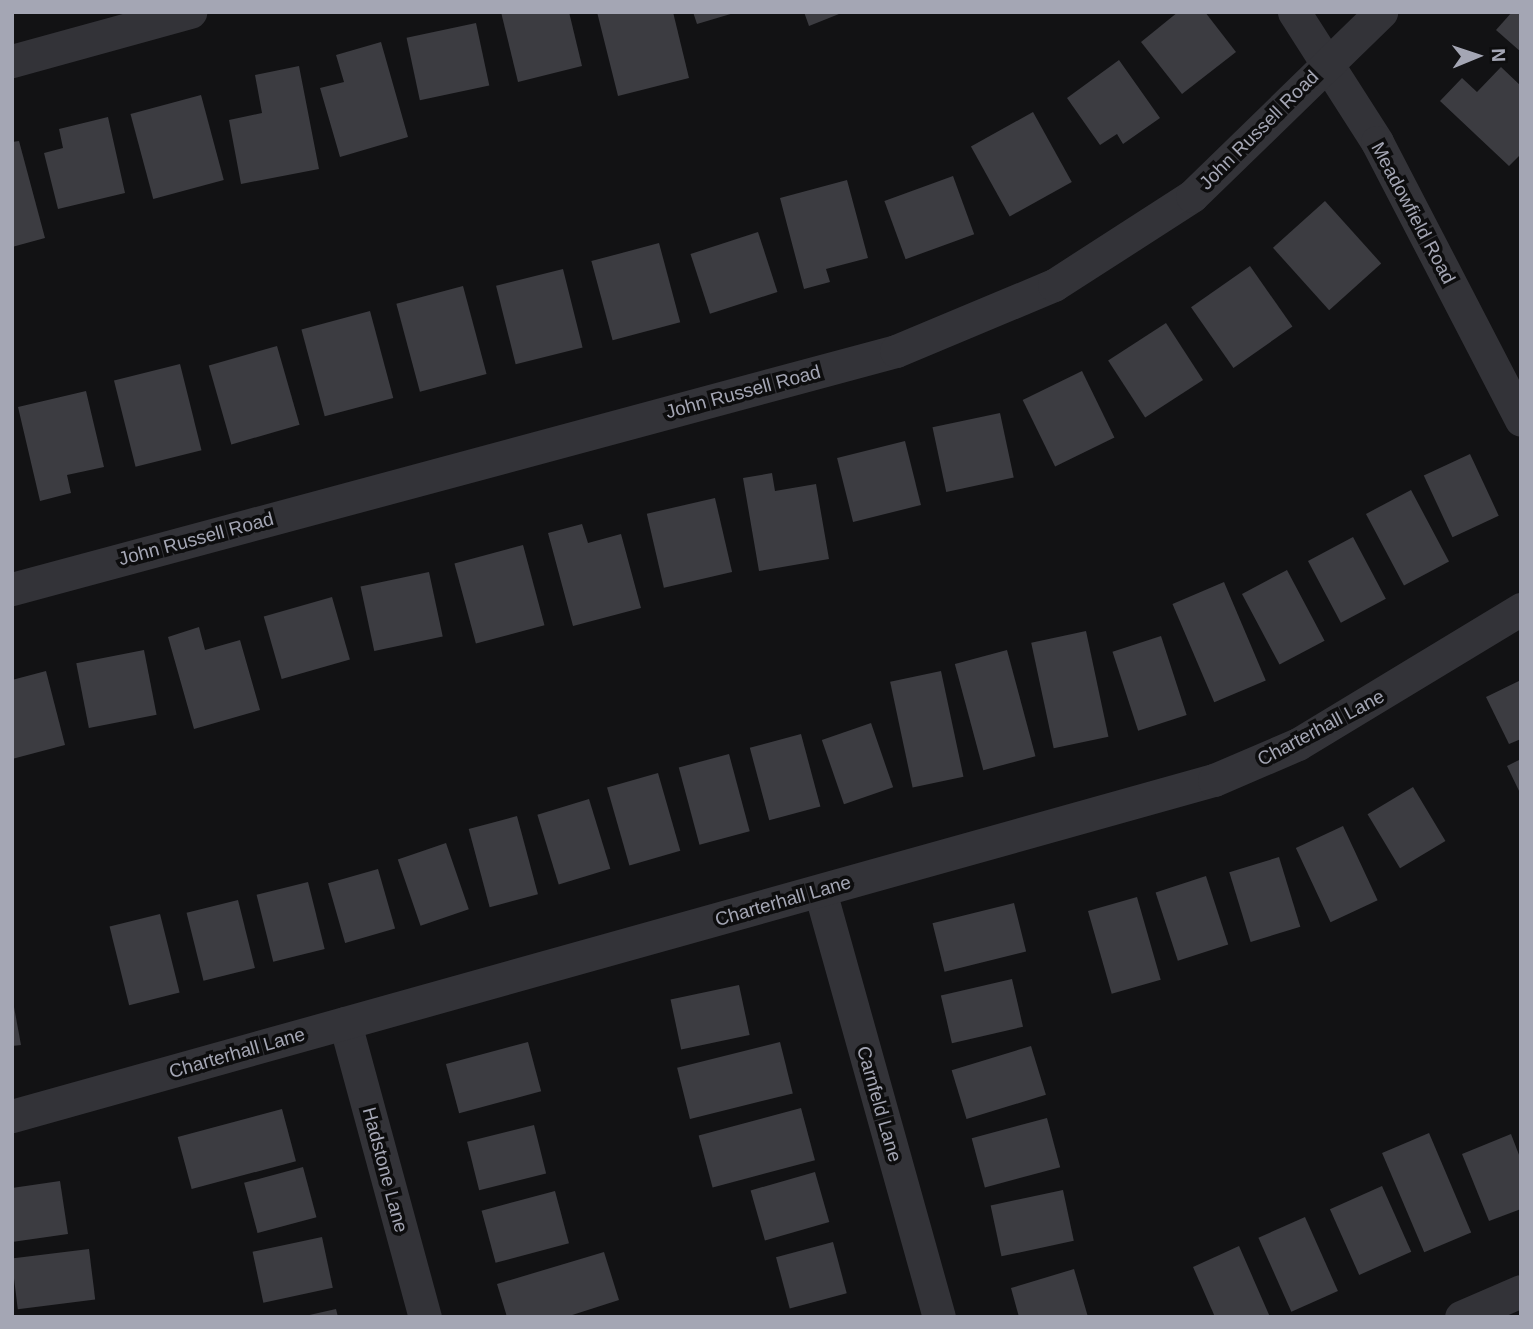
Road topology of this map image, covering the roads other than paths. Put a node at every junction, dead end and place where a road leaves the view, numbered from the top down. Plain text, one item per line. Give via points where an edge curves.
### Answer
1 (190, 12) edge
2 (1294, 12) edge
3 (1381, 12) edge
4 (12, 61) edge
5 (1326, 63) junction
6 (1521, 420) edge
7 (12, 589) edge
8 (1521, 609) edge
9 (820, 891) junction
10 (345, 1023) junction
11 (12, 1116) edge
12 (1521, 1291) edge
13 (425, 1317) edge
14 (939, 1317) edge
15 (1461, 1317) edge

1 - 4 street
2 - 5 street, Meadowfield Road
3 - 5 street, John Russell Road
5 - 6 street, Meadowfield Road via 1377,142
5 - 7 street, John Russell Road via 1192,196 1054,285 896,351
8 - 9 street, Charterhall Lane via 1298,744 1214,780
9 - 10 street, Charterhall Lane
9 - 14 street, Carnfeld Lane
10 - 11 street, Charterhall Lane
10 - 13 street, Hadstone Lane
12 - 15 street

